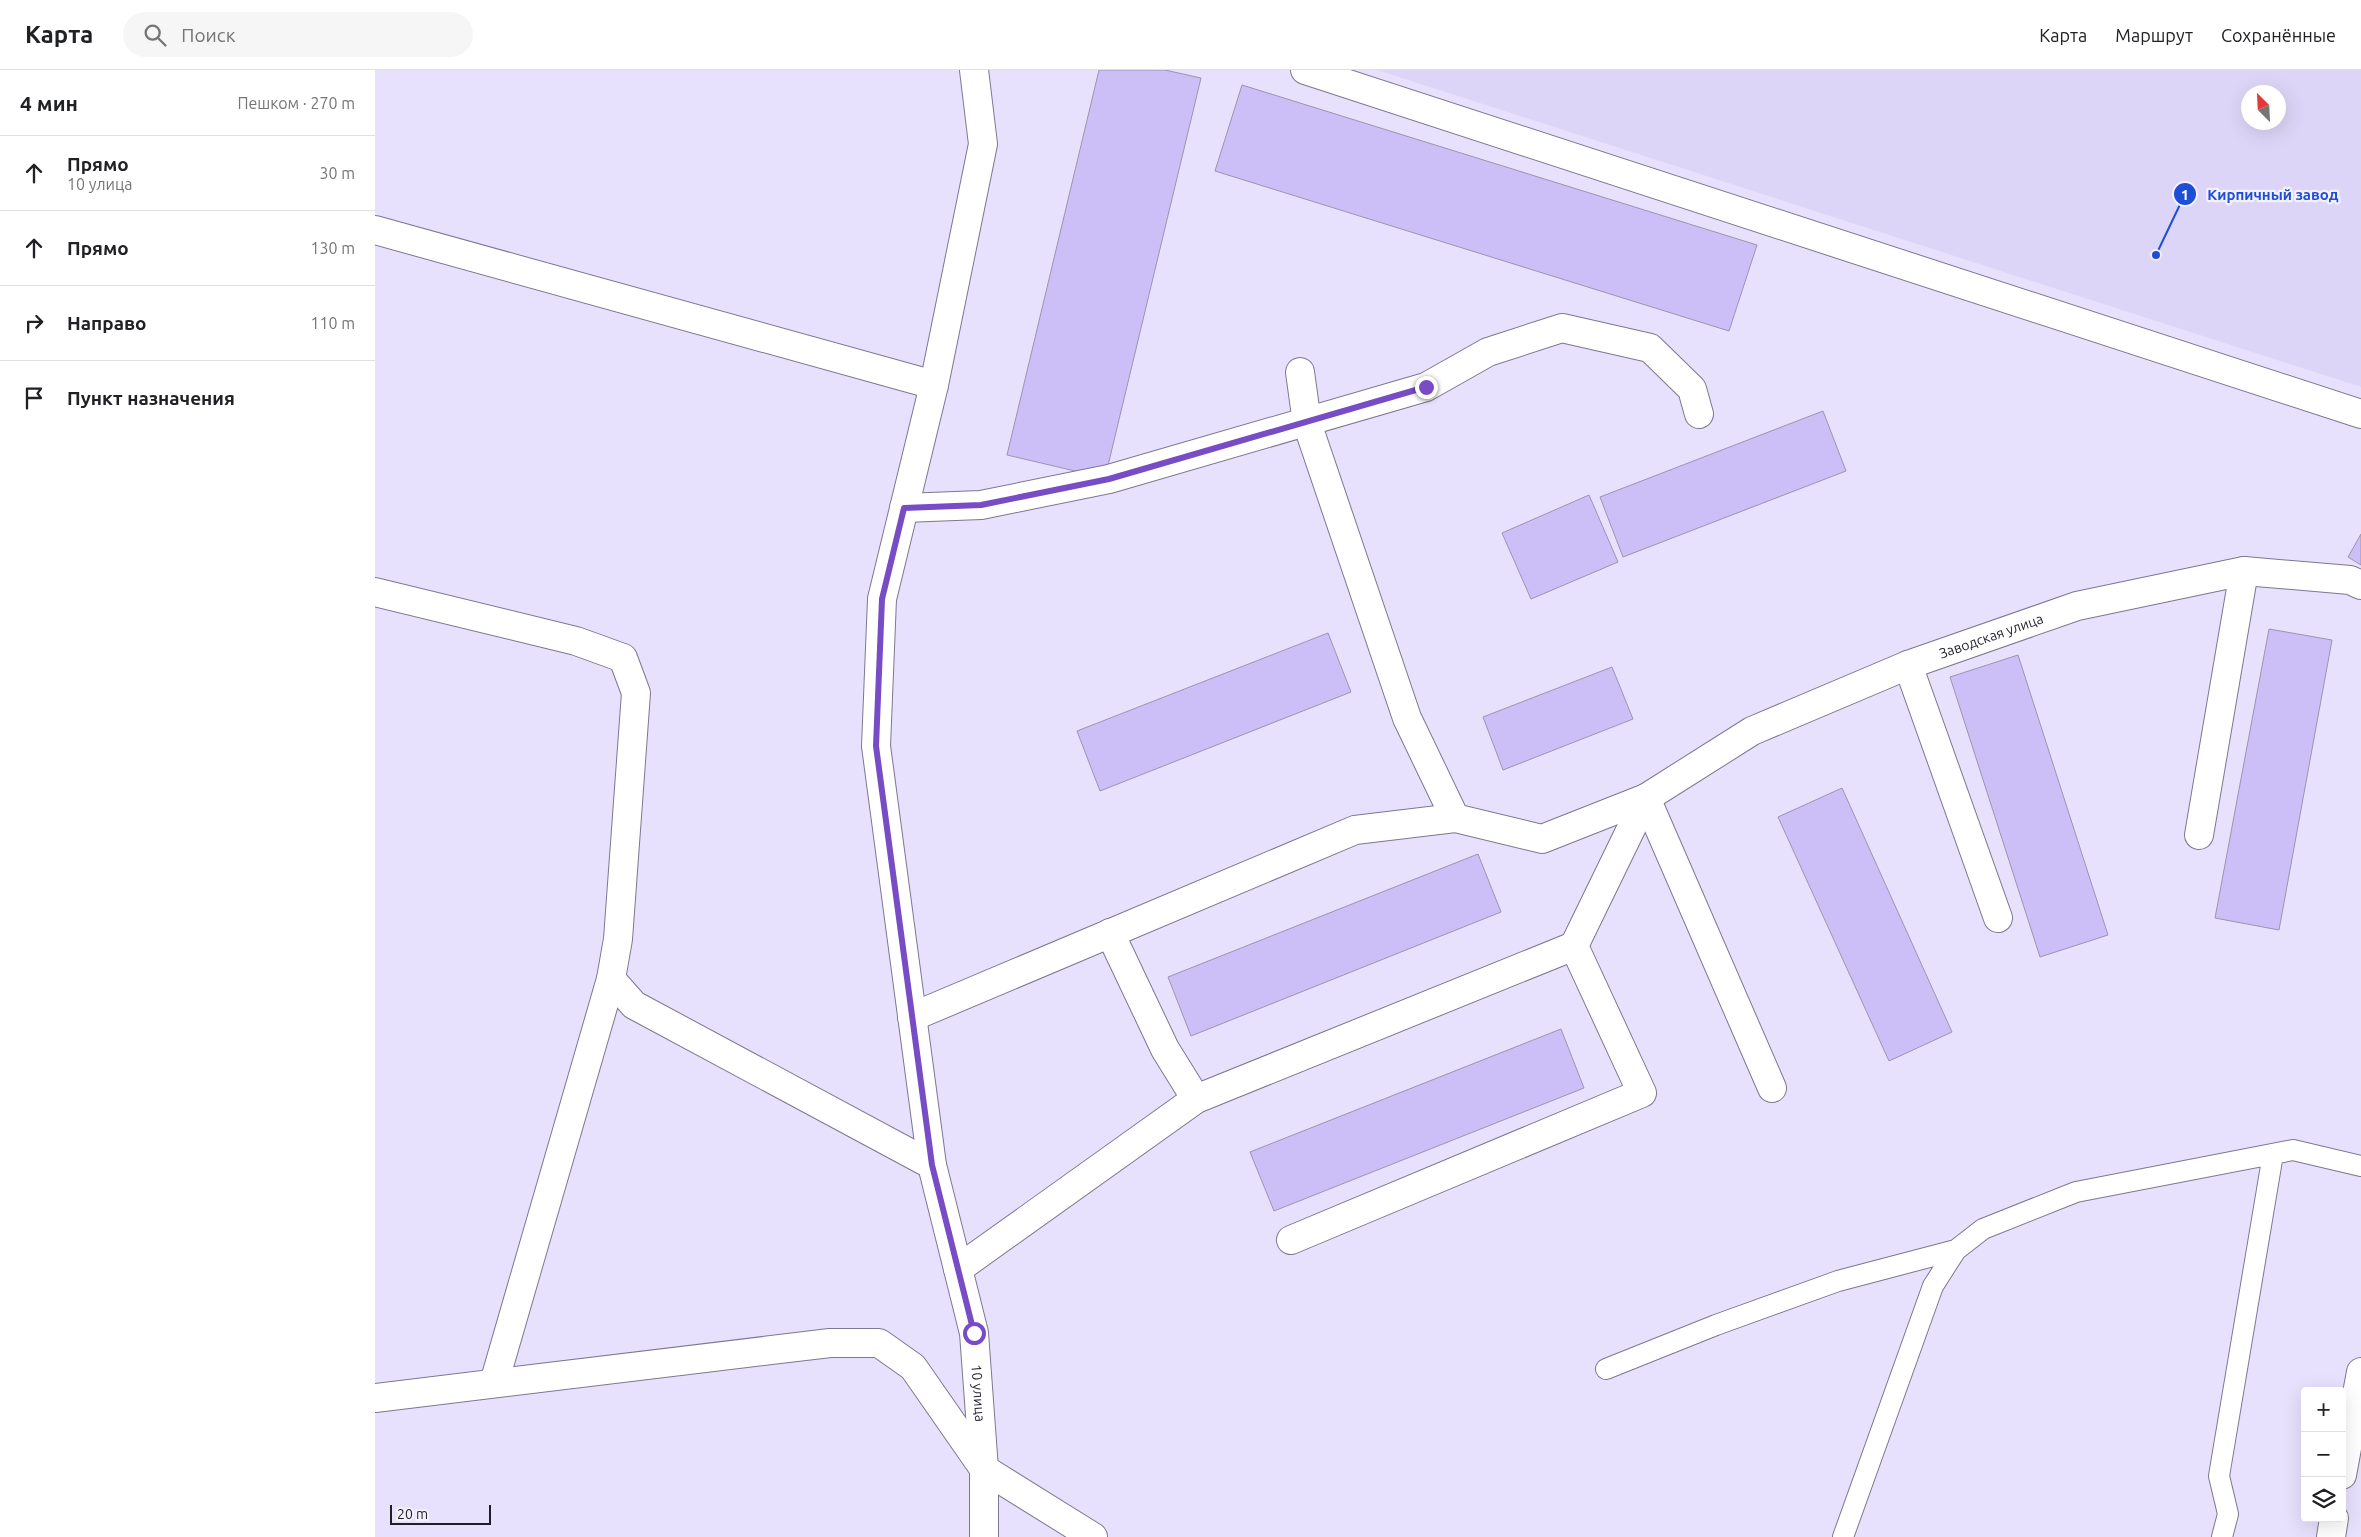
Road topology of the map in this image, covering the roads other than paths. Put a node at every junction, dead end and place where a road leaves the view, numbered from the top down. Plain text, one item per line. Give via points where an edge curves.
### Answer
1 (974, 70) edge
2 (1305, 70) edge
3 (375, 230) edge
4 (1300, 372) dead end
5 (934, 385) junction
6 (1699, 414) dead end
7 (2361, 414) edge
8 (1307, 423) junction
9 (904, 508) junction
10 (2244, 571) junction
11 (2361, 585) edge
12 (375, 592) edge
13 (1908, 664) junction
14 (1647, 798) junction
15 (1455, 818) junction
16 (2199, 835) dead end
17 (1998, 918) dead end
18 (1110, 933) junction
19 (1574, 946) junction
20 (611, 979) junction
21 (911, 1017) junction
22 (1772, 1088) dead end
23 (1195, 1099) junction
24 (2273, 1154) junction
25 (932, 1165) junction
26 (2361, 1166) edge
27 (1291, 1240) dead end
28 (1956, 1250) junction
29 (958, 1269) junction
30 (1606, 1368) dead end
31 (2361, 1372) edge
32 (495, 1383) junction
33 (375, 1398) edge
34 (2346, 1453) edge
35 (984, 1469) junction
36 (2333, 1522) edge
37 (984, 1537) edge
38 (1093, 1537) edge
39 (1843, 1537) edge
40 (2222, 1537) edge
41 (2331, 1537) edge

1 - 5 street, 10 улица via 983,144
2 - 7 street
3 - 5 street
4 - 8 street
5 - 9 street, 10 улица
6 - 8 street via 1692,389 1650,348 1562,328 1488,352 1426,387
8 - 9 street via 1109,479 981,505
8 - 15 street via 1407,718
9 - 21 street, 10 улица via 882,599 876,746
10 - 11 street, Заводская улица via 2350,580
10 - 13 street, Заводская улица via 2077,606
10 - 16 street
12 - 20 street via 576,641 623,658 636,693 618,939
13 - 14 street, Заводская улица via 1752,731
13 - 17 street
14 - 15 street, Заводская улица via 1542,839
14 - 19 street
14 - 22 street
15 - 18 street via 1355,830
18 - 21 street
18 - 23 street via 1165,1049
19 - 23 street
19 - 27 street via 1642,1093
20 - 25 street via 634,1005
20 - 32 street
21 - 25 street, 10 улица
23 - 29 street
24 - 26 lane via 2293,1150
24 - 28 lane via 2075,1192 1983,1229
24 - 40 lane via 2219,1476 2228,1514
25 - 29 street, 10 улица
28 - 30 lane via 1838,1281
28 - 39 lane via 1933,1286
29 - 35 street, 10 улица via 974,1333
31 - 34 street
32 - 33 street
32 - 35 street via 830,1343 879,1343 913,1367
35 - 37 street, 10 улица
35 - 38 street
36 - 41 street

